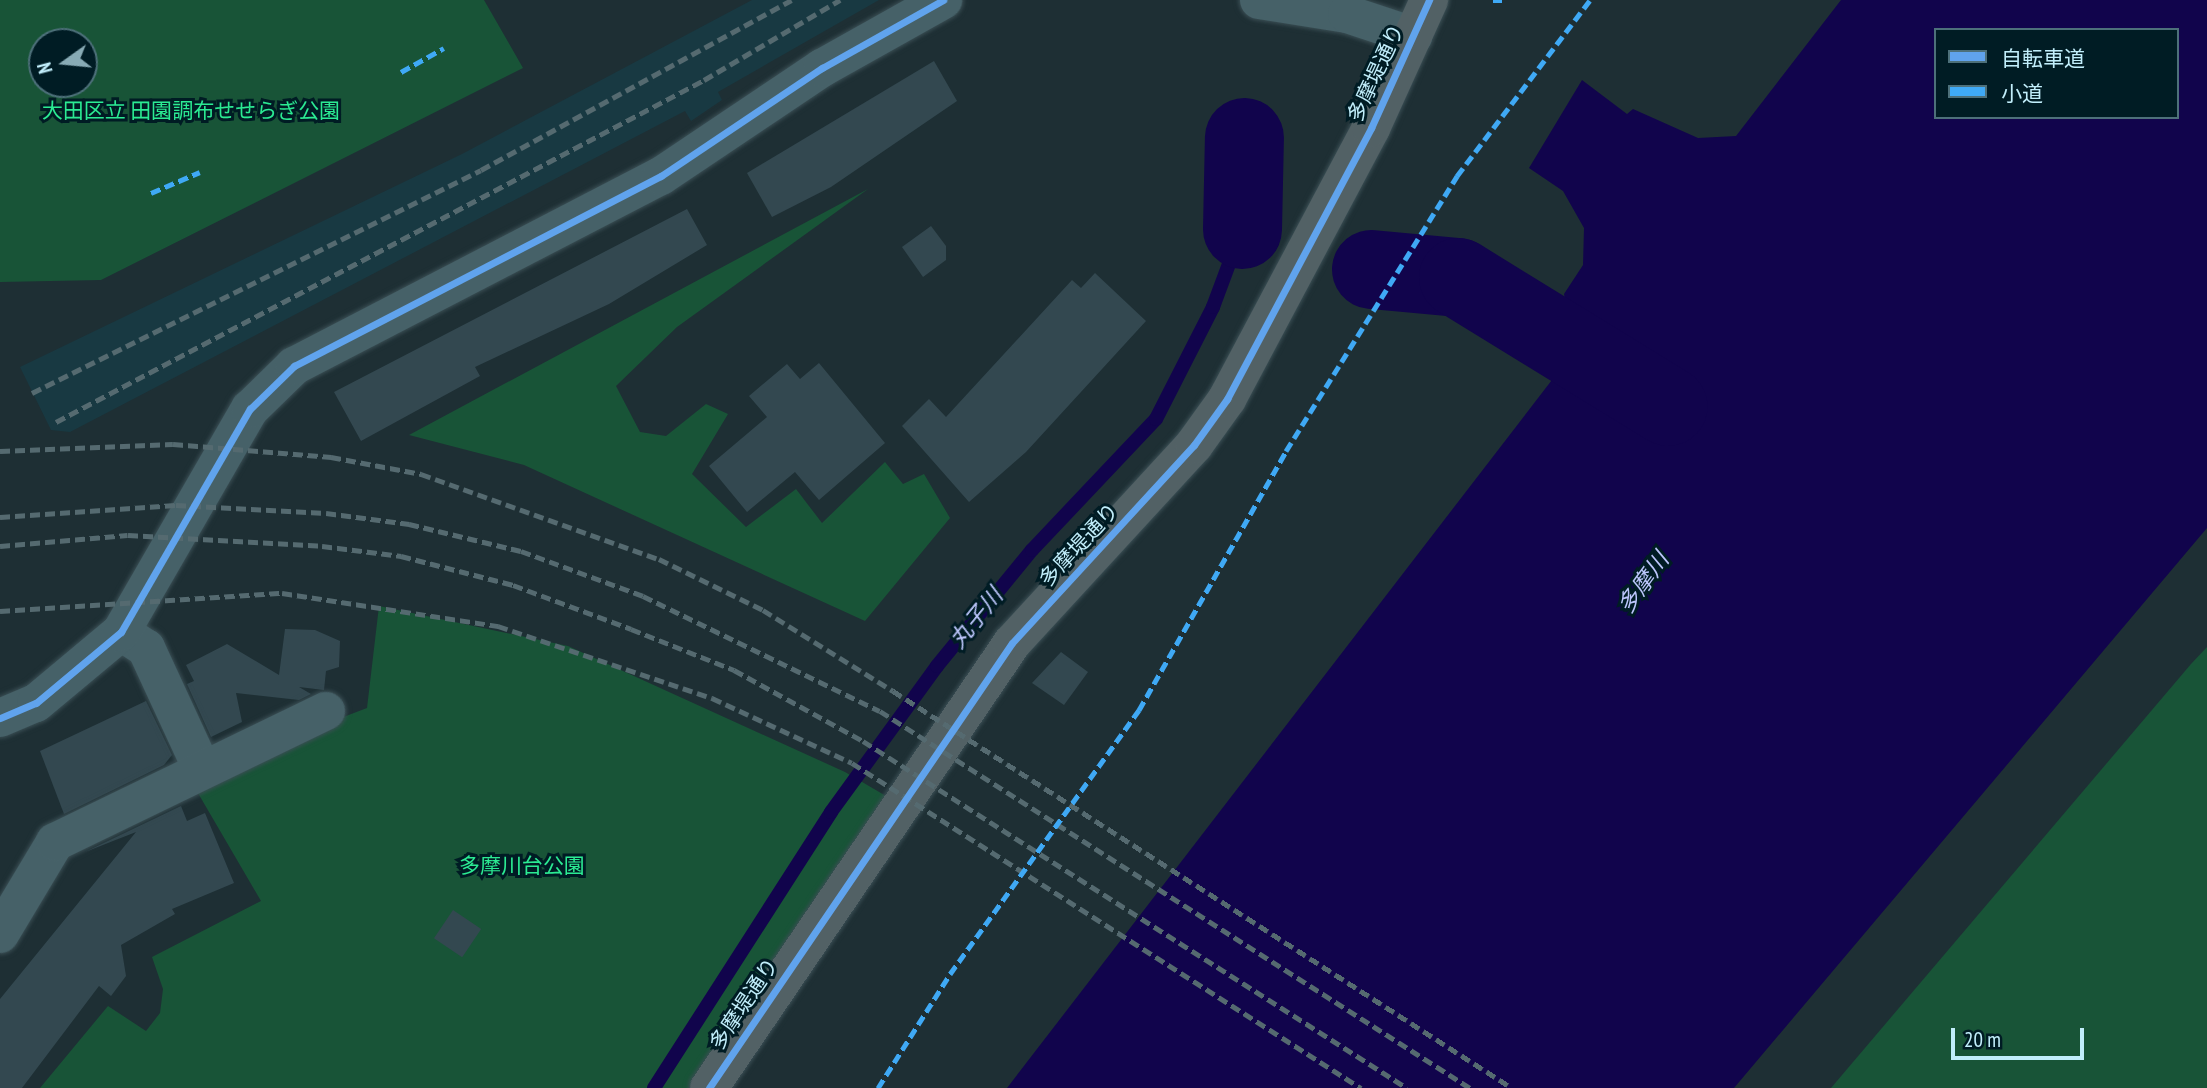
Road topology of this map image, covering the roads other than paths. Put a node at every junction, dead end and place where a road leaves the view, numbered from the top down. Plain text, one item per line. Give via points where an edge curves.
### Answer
1 (943, 0) edge
2 (1259, 0) edge
3 (1429, 0) edge
4 (1413, 36) junction
5 (121, 632) junction
6 (326, 711) dead end
7 (0, 718) edge
8 (202, 769) junction
9 (0, 934) edge
10 (709, 1088) edge

1 - 5 street via 822,68 661,176 294,366 250,410
2 - 4 street via 1347,14
3 - 4 main road, 多摩堤通り
4 - 10 main road, 多摩堤通り via 1277,313 1227,399 1194,445 1012,643
5 - 7 street via 36,703
5 - 8 street via 146,648
6 - 8 street
8 - 9 street via 55,842

